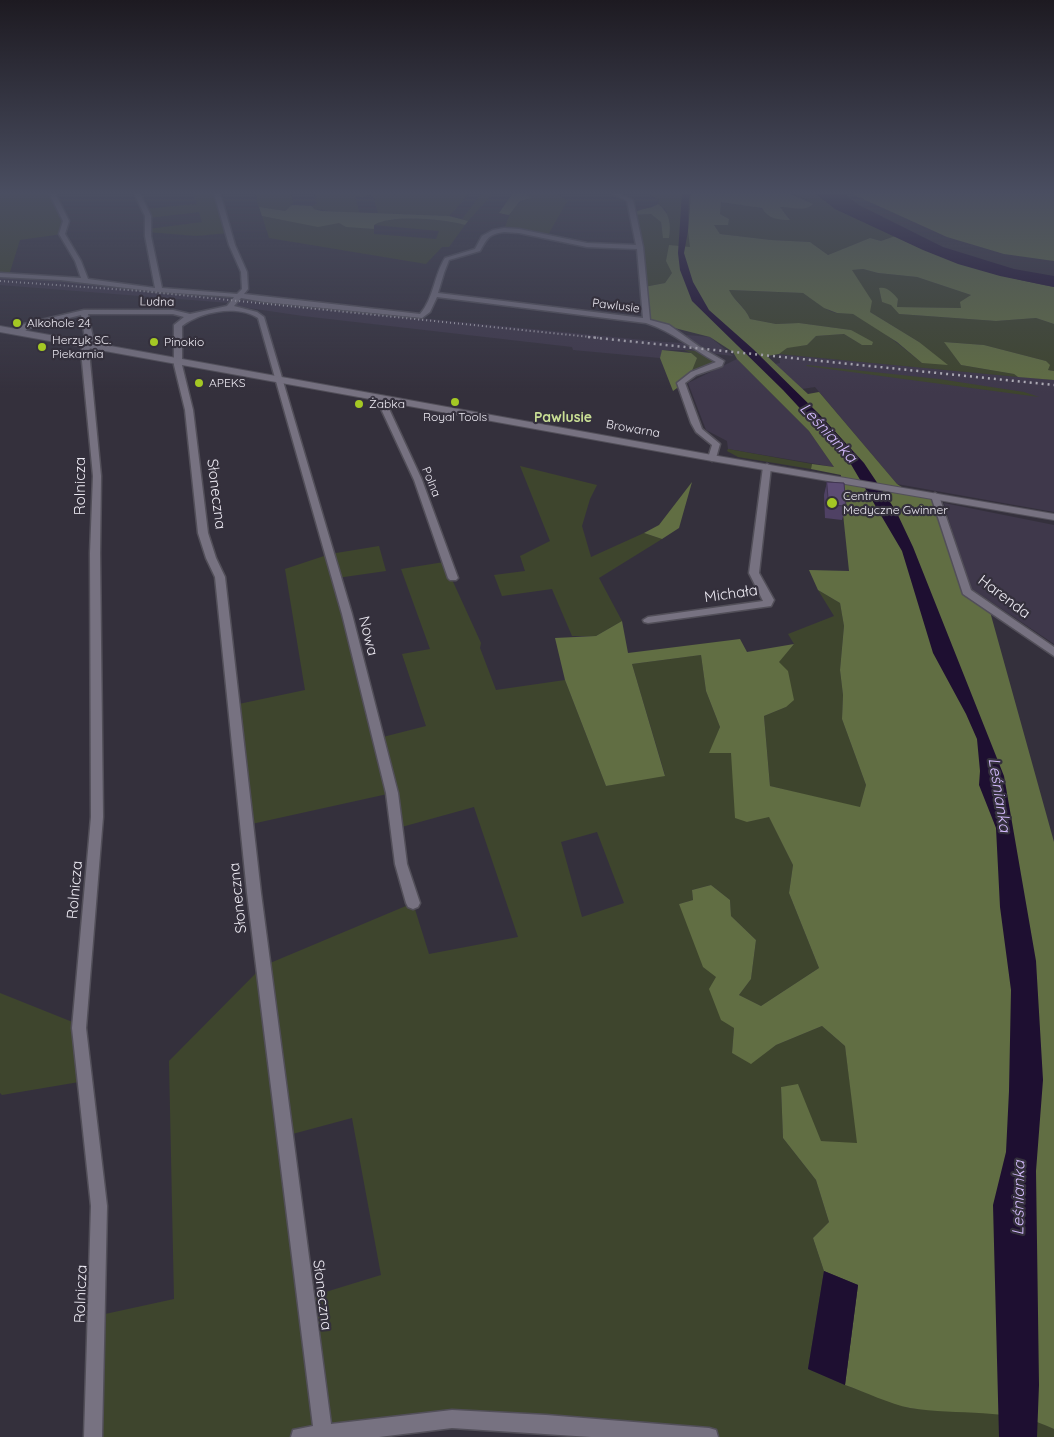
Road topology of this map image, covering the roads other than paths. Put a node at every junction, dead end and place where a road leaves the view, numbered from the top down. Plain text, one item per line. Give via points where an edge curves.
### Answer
1 (77, 260) edge
2 (153, 260) edge
3 (239, 260) edge
4 (446, 260) edge
5 (641, 260) edge
6 (0, 275) edge
7 (85, 280) junction
8 (159, 290) junction
9 (240, 294) junction
10 (434, 296) junction
11 (229, 307) junction
12 (84, 312) junction
13 (190, 316) junction
14 (647, 321) junction
15 (0, 329) edge
16 (18, 332) junction
17 (87, 344) junction
18 (179, 361) junction
19 (278, 379) junction
20 (380, 398) junction
21 (712, 458) junction
22 (767, 467) junction
23 (840, 480) joint
24 (908, 491) joint
25 (936, 496) junction
26 (1054, 517) edge
27 (453, 578) dead end
28 (648, 620) dead end
29 (1054, 652) edge
30 (413, 903) dead end
31 (323, 1433) junction
32 (93, 1437) edge
33 (300, 1437) edge
34 (709, 1437) edge

1 - 7 street
2 - 8 street
3 - 9 street via 244,272 245,289
4 - 10 street
5 - 14 street
6 - 7 street
7 - 8 street
8 - 9 street
9 - 10 street via 264,300 417,316 425,314
9 - 11 street
10 - 14 street, Pawlusie
11 - 13 street, Ludna
11 - 19 street, Ludna via 261,317
12 - 13 street, Ludna via 173,312
12 - 16 street, Ludna via 27,326
12 - 17 street via 89,338
13 - 18 street, Słoneczna via 178,325
14 - 21 street, Pawlusie via 666,327 720,361 689,375 681,383 699,430 716,444
15 - 16 street, Browarna
16 - 17 street, Browarna
17 - 18 street, Browarna
17 - 32 street, Rolnicza via 85,351 97,476 97,817 79,1028 99,1206
18 - 19 street, Browarna
18 - 31 street, Słoneczna via 189,410 203,533 220,576 254,893
19 - 20 street, Browarna
19 - 30 street, Nowa via 350,624 392,793 401,864
20 - 21 street, Browarna
20 - 27 street, Polna via 418,480
21 - 22 street, Browarna
22 - 23 street, Browarna
22 - 28 street, Michała via 754,573 769,600 767,604
23 - 24 street, Browarna
24 - 25 street, Browarna
25 - 26 street, Browarna
25 - 29 street, Harenda via 967,592
31 - 33 street
31 - 34 street via 452,1419

